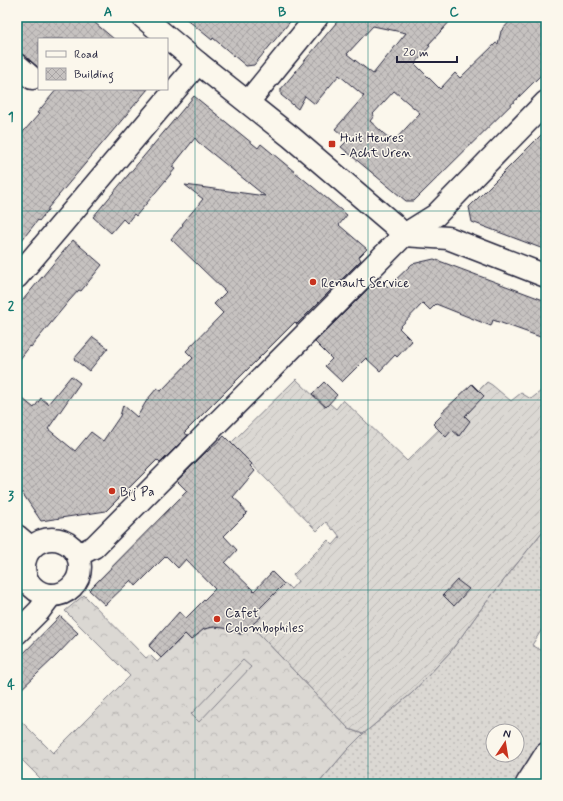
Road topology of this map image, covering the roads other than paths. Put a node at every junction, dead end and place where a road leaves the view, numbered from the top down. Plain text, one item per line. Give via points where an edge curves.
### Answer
1 (143, 17) edge
2 (317, 17) edge
3 (198, 63) junction
4 (248, 102) junction
5 (546, 102) edge
6 (404, 235) junction
7 (546, 276) edge
8 (17, 277) edge
9 (23, 548) edge
10 (78, 555) junction
11 (51, 595) junction
12 (17, 633) edge
13 (546, 754) edge
14 (527, 784) edge

1 - 3 street
2 - 4 street
3 - 4 street
3 - 8 street
4 - 6 street
5 - 6 street via 436,216
6 - 7 street via 448,238
6 - 10 street via 94,547
9 - 10 street via 47,539 56,539 73,547
9 - 11 street via 24,574 30,585 39,592
10 - 11 street via 80,574 76,583 69,590
11 - 12 street
13 - 14 street

